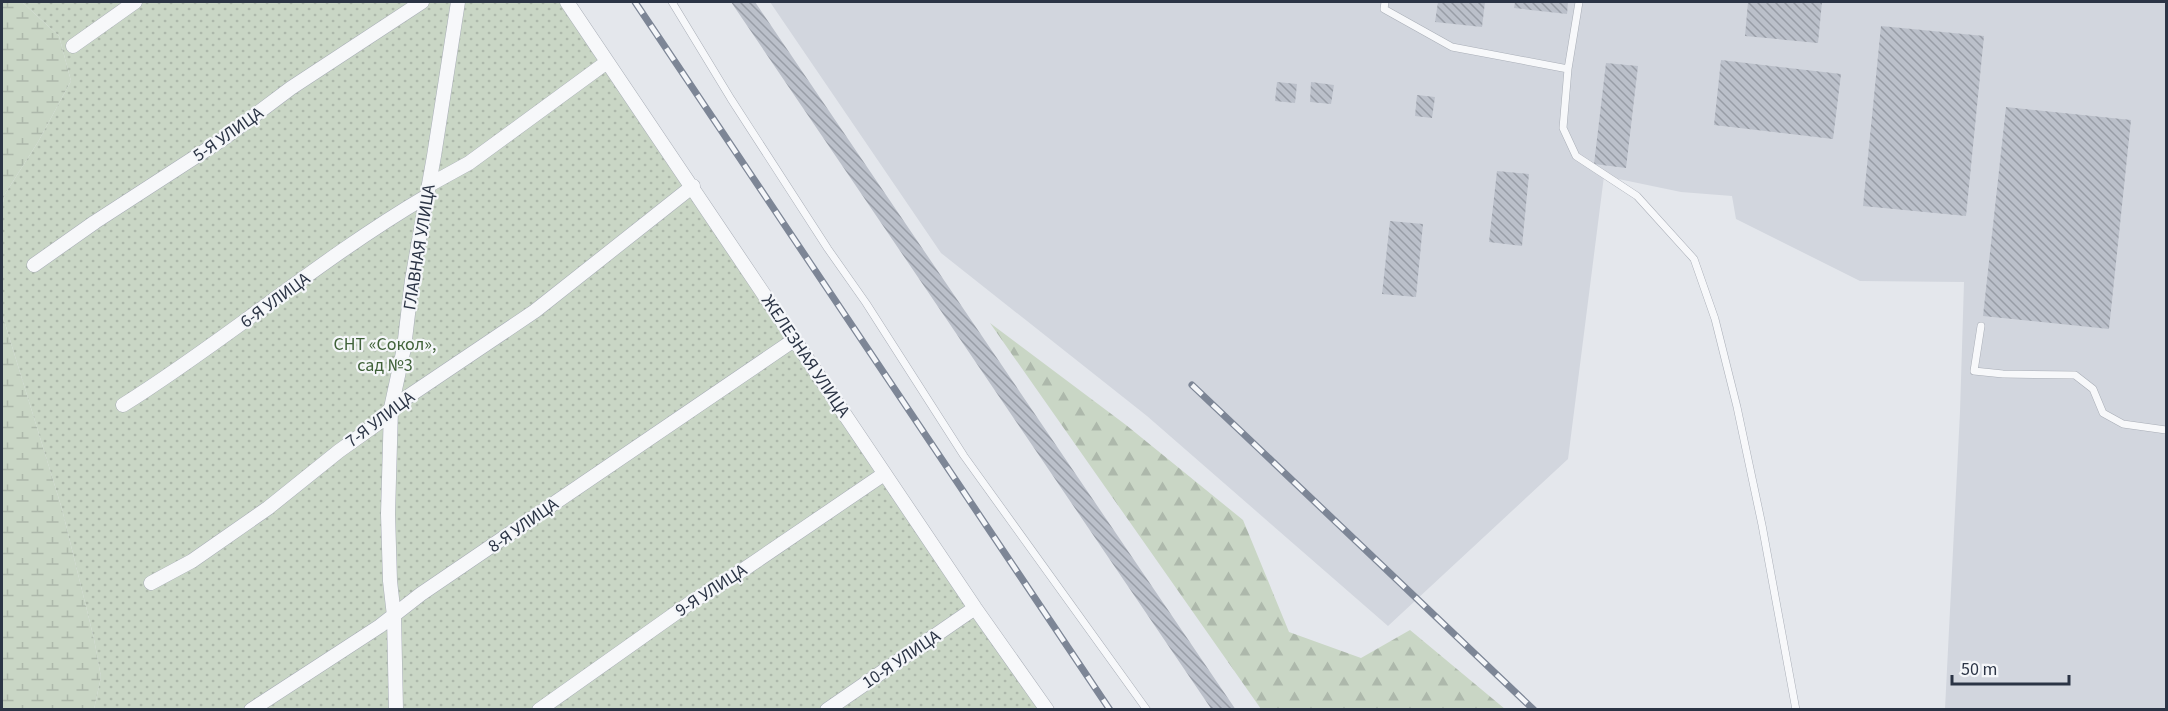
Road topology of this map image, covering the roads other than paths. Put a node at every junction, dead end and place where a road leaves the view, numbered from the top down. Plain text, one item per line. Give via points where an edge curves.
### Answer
1 (135, 2) edge
2 (422, 2) edge
3 (458, 2) edge
4 (567, 2) edge
5 (672, 2) edge
6 (1385, 2) edge
7 (1579, 2) edge
8 (74, 46) dead end
9 (607, 62) junction
10 (1568, 69) junction
11 (693, 186) junction
12 (428, 191) junction
13 (34, 265) dead end
14 (1981, 326) dead end
15 (794, 340) junction
16 (123, 405) dead end
17 (391, 408) junction
18 (2166, 430) edge
19 (884, 474) junction
20 (151, 583) dead end
21 (975, 608) junction
22 (394, 616) junction
23 (251, 710) edge
24 (396, 710) edge
25 (539, 710) edge
26 (827, 710) edge
27 (1047, 710) edge
28 (1148, 710) edge
29 (1796, 710) edge

1 - 8 street
2 - 13 street, 5-Я УЛИЦА
3 - 12 street, ГЛАВНАЯ УЛИЦА
4 - 9 street, ЖЕЛЕЗНАЯ УЛИЦА
5 - 28 lane via 730,99 964,456
6 - 10 lane via 1384,9 1452,47
7 - 10 lane
9 - 11 street, ЖЕЛЕЗНАЯ УЛИЦА
9 - 12 street, 6-Я УЛИЦА
10 - 29 lane via 1563,128 1576,156 1637,196 1694,259 1715,319 1737,407
11 - 15 street, ЖЕЛЕЗНАЯ УЛИЦА
11 - 17 street, 7-Я УЛИЦА via 534,311
12 - 16 street, 6-Я УЛИЦА via 175,373
12 - 17 street, ГЛАВНАЯ УЛИЦА
14 - 18 lane via 1974,371 2075,375 2093,389 2103,413 2123,424
15 - 19 street, ЖЕЛЕЗНАЯ УЛИЦА
15 - 22 street, 8-Я УЛИЦА
17 - 20 street, 7-Я УЛИЦА via 381,421 268,508 192,561
17 - 22 street, ГЛАВНАЯ УЛИЦА via 388,514
19 - 21 street, ЖЕЛЕЗНАЯ УЛИЦА
19 - 25 street, 9-Я УЛИЦА via 690,603
21 - 26 street, 10-Я УЛИЦА
21 - 27 street, ЖЕЛЕЗНАЯ УЛИЦА
22 - 23 street, 8-Я УЛИЦА
22 - 24 street, ГЛАВНАЯ УЛИЦА

